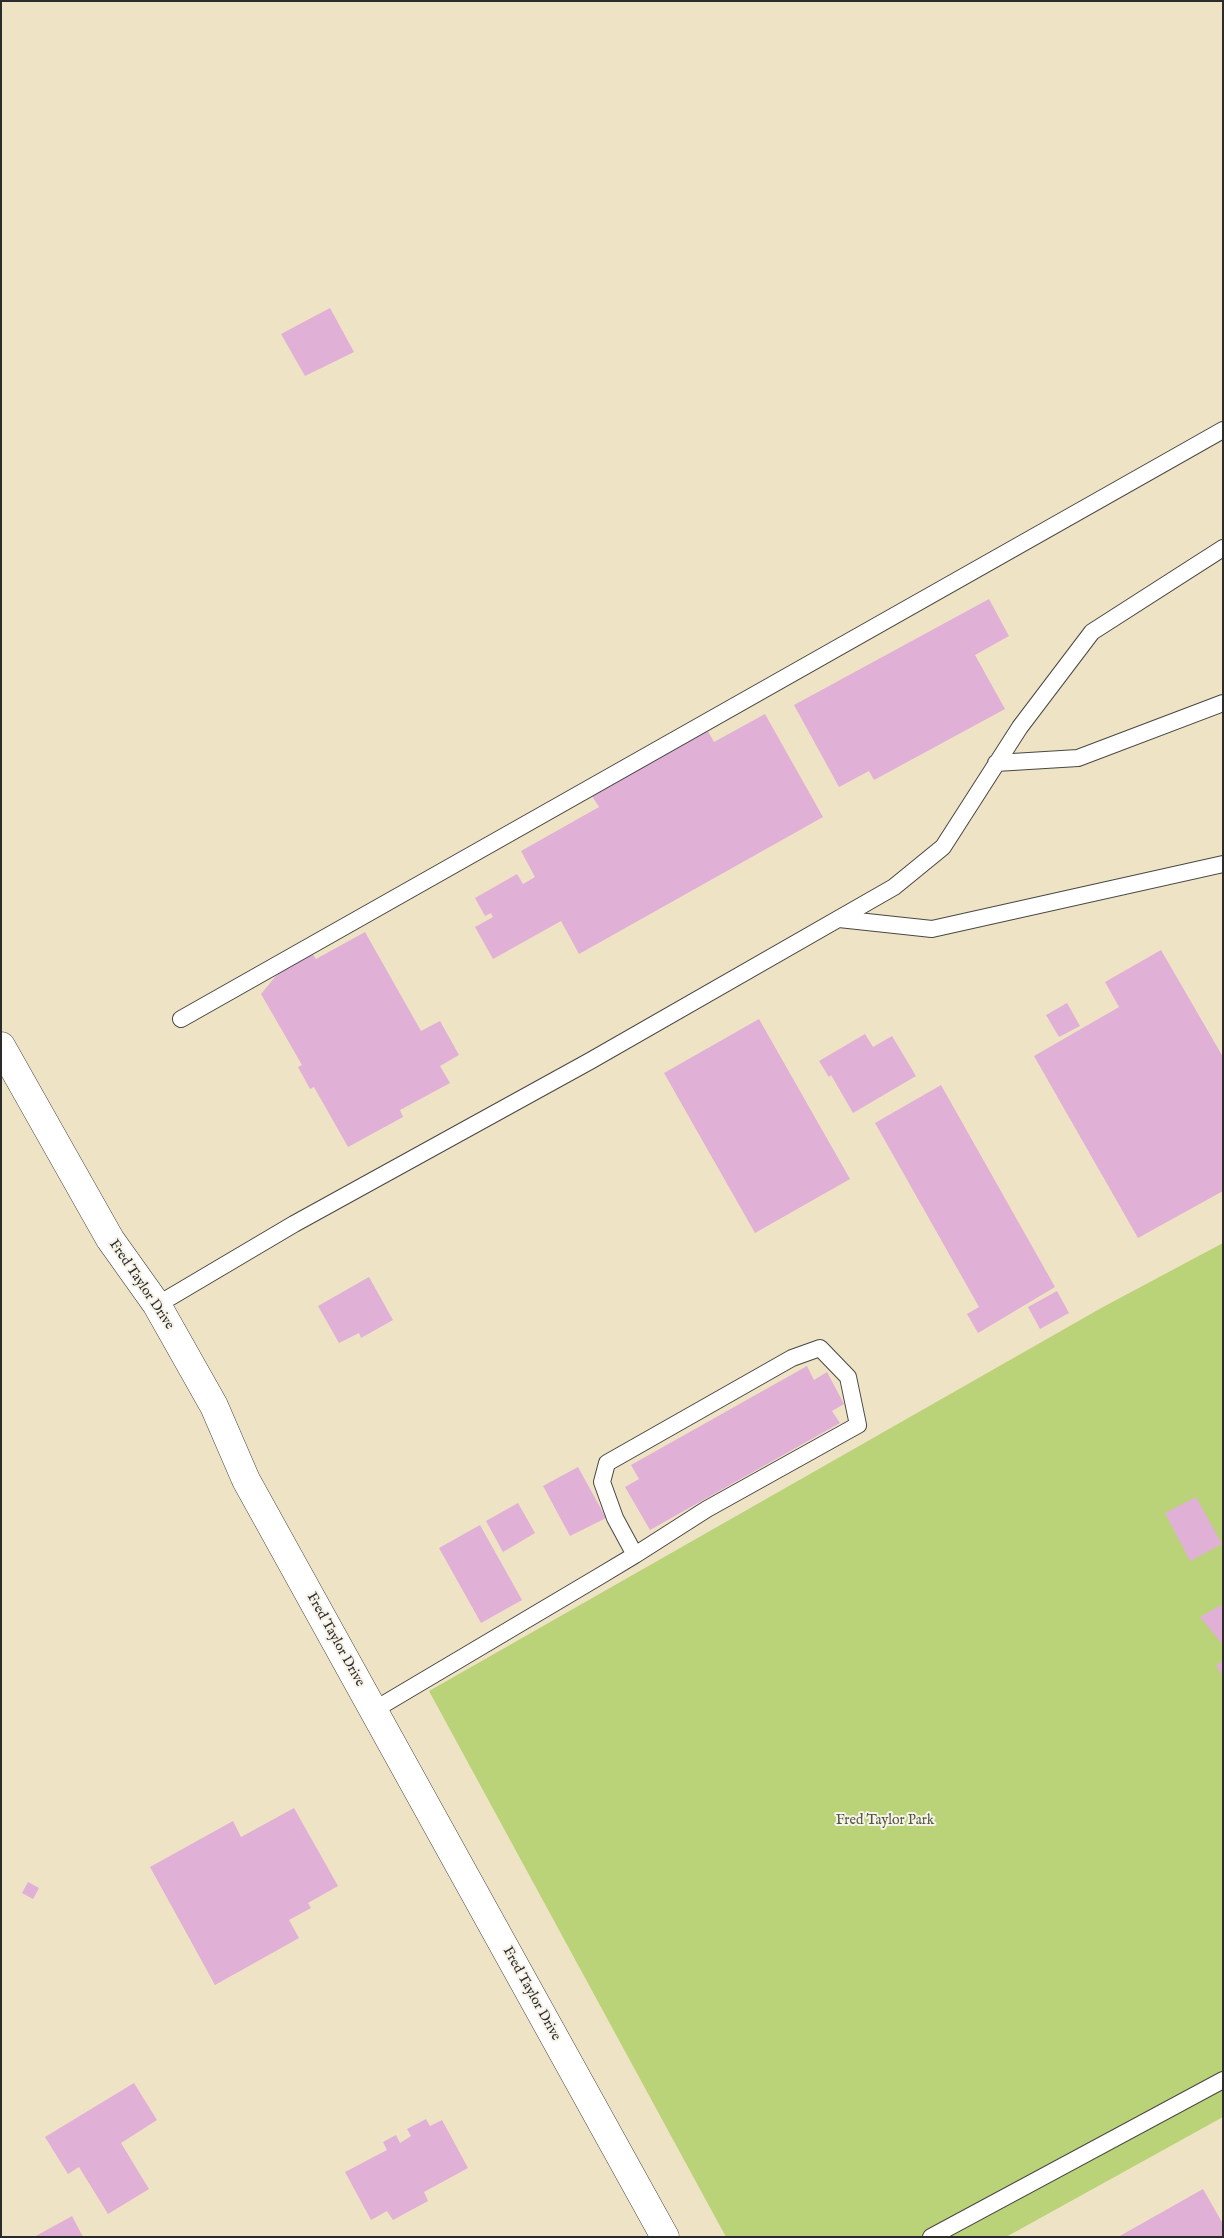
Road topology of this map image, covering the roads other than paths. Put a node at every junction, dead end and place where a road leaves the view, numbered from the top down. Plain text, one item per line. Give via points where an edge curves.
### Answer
1 (1223, 430) edge
2 (1223, 548) edge
3 (1223, 703) edge
4 (996, 763) junction
5 (1223, 864) edge
6 (839, 919) junction
7 (181, 1020) dead end
8 (1, 1046) edge
9 (157, 1305) junction
10 (635, 1555) junction
11 (374, 1710) junction
12 (1223, 2080) edge
13 (665, 2237) edge
14 (931, 2237) edge

1 - 7 lane
2 - 4 lane via 1092,632 1020,726
3 - 4 lane via 1078,758
4 - 6 lane via 943,847 894,887
5 - 6 lane via 932,929
6 - 9 lane via 582,1066 294,1224
8 - 9 main road, Fred Taylor Drive via 110,1239
9 - 11 main road, Fred Taylor Drive via 214,1406 246,1480
10 - 10 lane via 707,1509 858,1425 848,1377 820,1348 792,1358 607,1463 602,1482 615,1518
10 - 11 lane
11 - 13 main road, Fred Taylor Drive
12 - 14 lane

